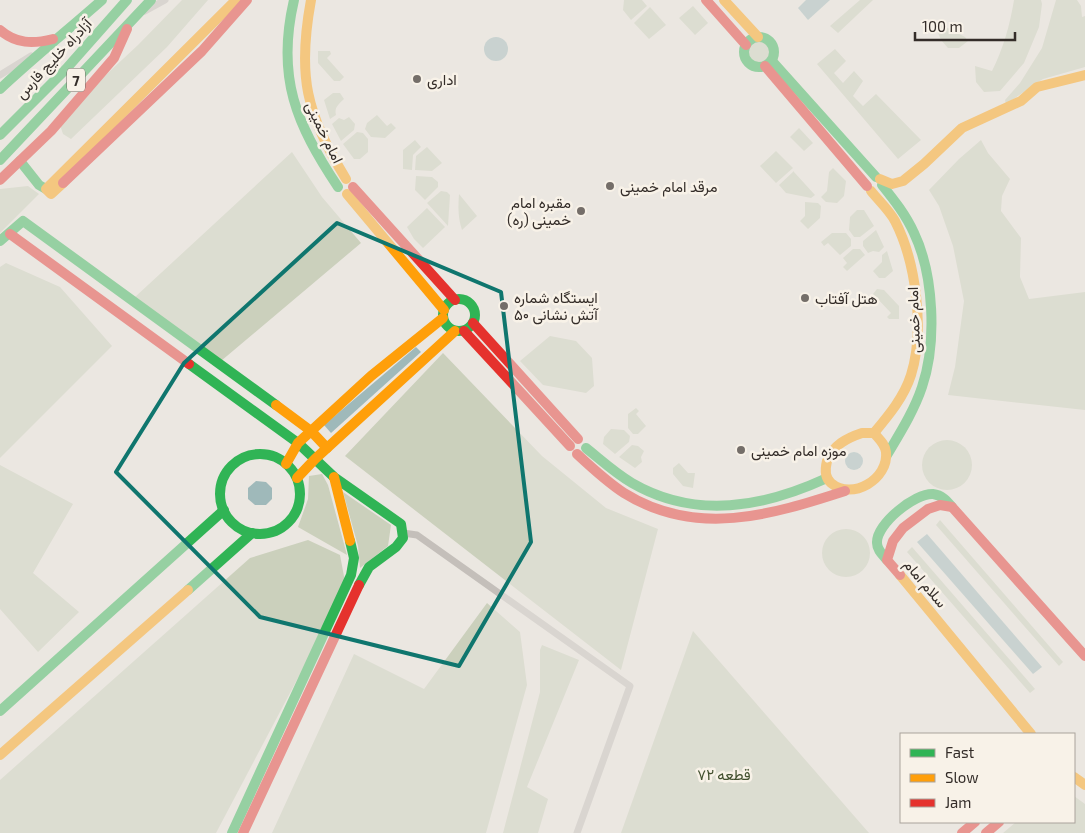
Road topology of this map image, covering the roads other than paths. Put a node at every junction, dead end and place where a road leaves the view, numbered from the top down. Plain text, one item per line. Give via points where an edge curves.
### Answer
1 (102, 0) edge
2 (127, 0) edge
3 (151, 0) edge
4 (165, 0) edge
5 (236, 0) edge
6 (247, 0) edge
7 (294, 0) edge
8 (311, 0) edge
9 (706, 0) edge
10 (724, 0) edge
11 (138, 14) junction
12 (129, 24) junction
13 (0, 30) edge
14 (758, 37) junction
15 (59, 38) junction
16 (746, 45) junction
17 (42, 50) junction
18 (769, 63) junction
19 (0, 75) edge
20 (1085, 75) edge
21 (0, 89) edge
22 (0, 135) edge
23 (0, 160) edge
24 (20, 161) junction
25 (346, 179) junction
26 (0, 180) edge
27 (880, 181) junction
28 (338, 186) junction
29 (46, 189) junction
30 (869, 189) junction
31 (350, 191) junction
32 (10, 234) junction
33 (0, 241) edge
34 (456, 300) junction
35 (149, 314) junction
36 (444, 314) junction
37 (473, 323) junction
38 (139, 329) junction
39 (459, 331) junction
40 (311, 431) junction
41 (874, 433) junction
42 (578, 438) junction
43 (298, 443) junction
44 (570, 446) junction
45 (327, 448) junction
46 (581, 451) junction
47 (887, 455) junction
48 (315, 459) junction
49 (286, 464) junction
50 (334, 477) junction
51 (297, 478) junction
52 (827, 478) junction
53 (844, 491) junction
54 (952, 507) junction
55 (224, 510) junction
56 (403, 532) junction
57 (252, 533) junction
58 (887, 560) junction
59 (1085, 656) edge
60 (0, 711) edge
61 (1030, 733) edge
62 (0, 755) edge
63 (998, 823) edge
64 (232, 833) edge
65 (243, 833) edge
66 (577, 833) edge
67 (986, 833) edge

1 - 15 main road
2 - 22 main road, آزادراه خلیج فارس / 7 via 66,69
3 - 11 main road, آزادراه خلیج فارس / 7
4 - 11 street
5 - 29 main road
6 - 29 main road via 175,78 51,194
7 - 28 main road, امام خمینی via 287,36 292,98 303,129
8 - 25 main road, امام خمینی via 302,52 306,92 314,120
9 - 16 main road
10 - 14 main road
11 - 12 main road, آزادراه خلیج فارس / 7
12 - 23 main road, آزادراه خلیج فارس / 7
12 - 24 main road via 114,58 51,131
13 - 15 main road via 11,39 32,44
14 - 16 main road
14 - 18 main road via 771,42 775,51
15 - 17 main road
16 - 18 main road via 744,54 748,62 756,67
17 - 19 street
17 - 21 main road
18 - 27 main road, امام خمینی
18 - 30 main road, امام خمینی
20 - 27 main road via 1037,86 1004,110 962,128 903,181 892,184
24 - 26 main road
24 - 29 main road
25 - 28 main road via 341,180
25 - 31 main road via 351,181
27 - 30 main road via 878,191
27 - 47 main road, امام خمینی via 902,211 917,240 928,292 931,332 929,360 922,386
28 - 31 main road via 340,193
30 - 41 main road, امام خمینی via 894,219 906,249 917,327 911,374 901,399
31 - 34 main road
31 - 36 main road
32 - 33 main road
32 - 35 main road via 23,221
32 - 38 main road
34 - 36 main road via 450,302
34 - 37 main road via 466,301 473,308
35 - 38 main road
35 - 40 main road
36 - 39 main road via 447,326
36 - 40 main road
37 - 39 main road
37 - 42 main road
38 - 43 main road
39 - 44 main road
39 - 45 main road
40 - 43 main road
40 - 45 main road
41 - 47 main road via 882,441
41 - 52 main road via 851,436 834,448 826,466
42 - 44 main road
42 - 46 main road via 583,440
43 - 48 main road
43 - 49 main road
44 - 46 main road via 572,452
45 - 48 main road
46 - 52 main road via 635,484 665,497 716,508 789,495
46 - 53 main road via 609,482 631,496 652,507 687,518 746,518
47 - 53 main road via 884,467 871,482 858,489
48 - 50 main road
48 - 51 main road
49 - 51 main road
49 - 55 main road via 264,454 236,462 224,476 221,487 220,499
50 - 56 main road via 393,517 401,524
50 - 64 main road via 354,558 351,575
51 - 57 main road via 300,502 287,524 265,534
52 - 53 main road
54 - 58 main road, سلام امام via 940,505 916,518 894,541
54 - 58 main road via 936,494 924,496 898,509 878,536 879,549
54 - 59 main road
55 - 57 main road via 235,525
55 - 60 main road
56 - 65 main road via 403,538 396,547 369,567 361,580
56 - 66 street via 417,535 630,686
57 - 62 main road
58 - 61 main road, سلام امام
63 - 67 main road

